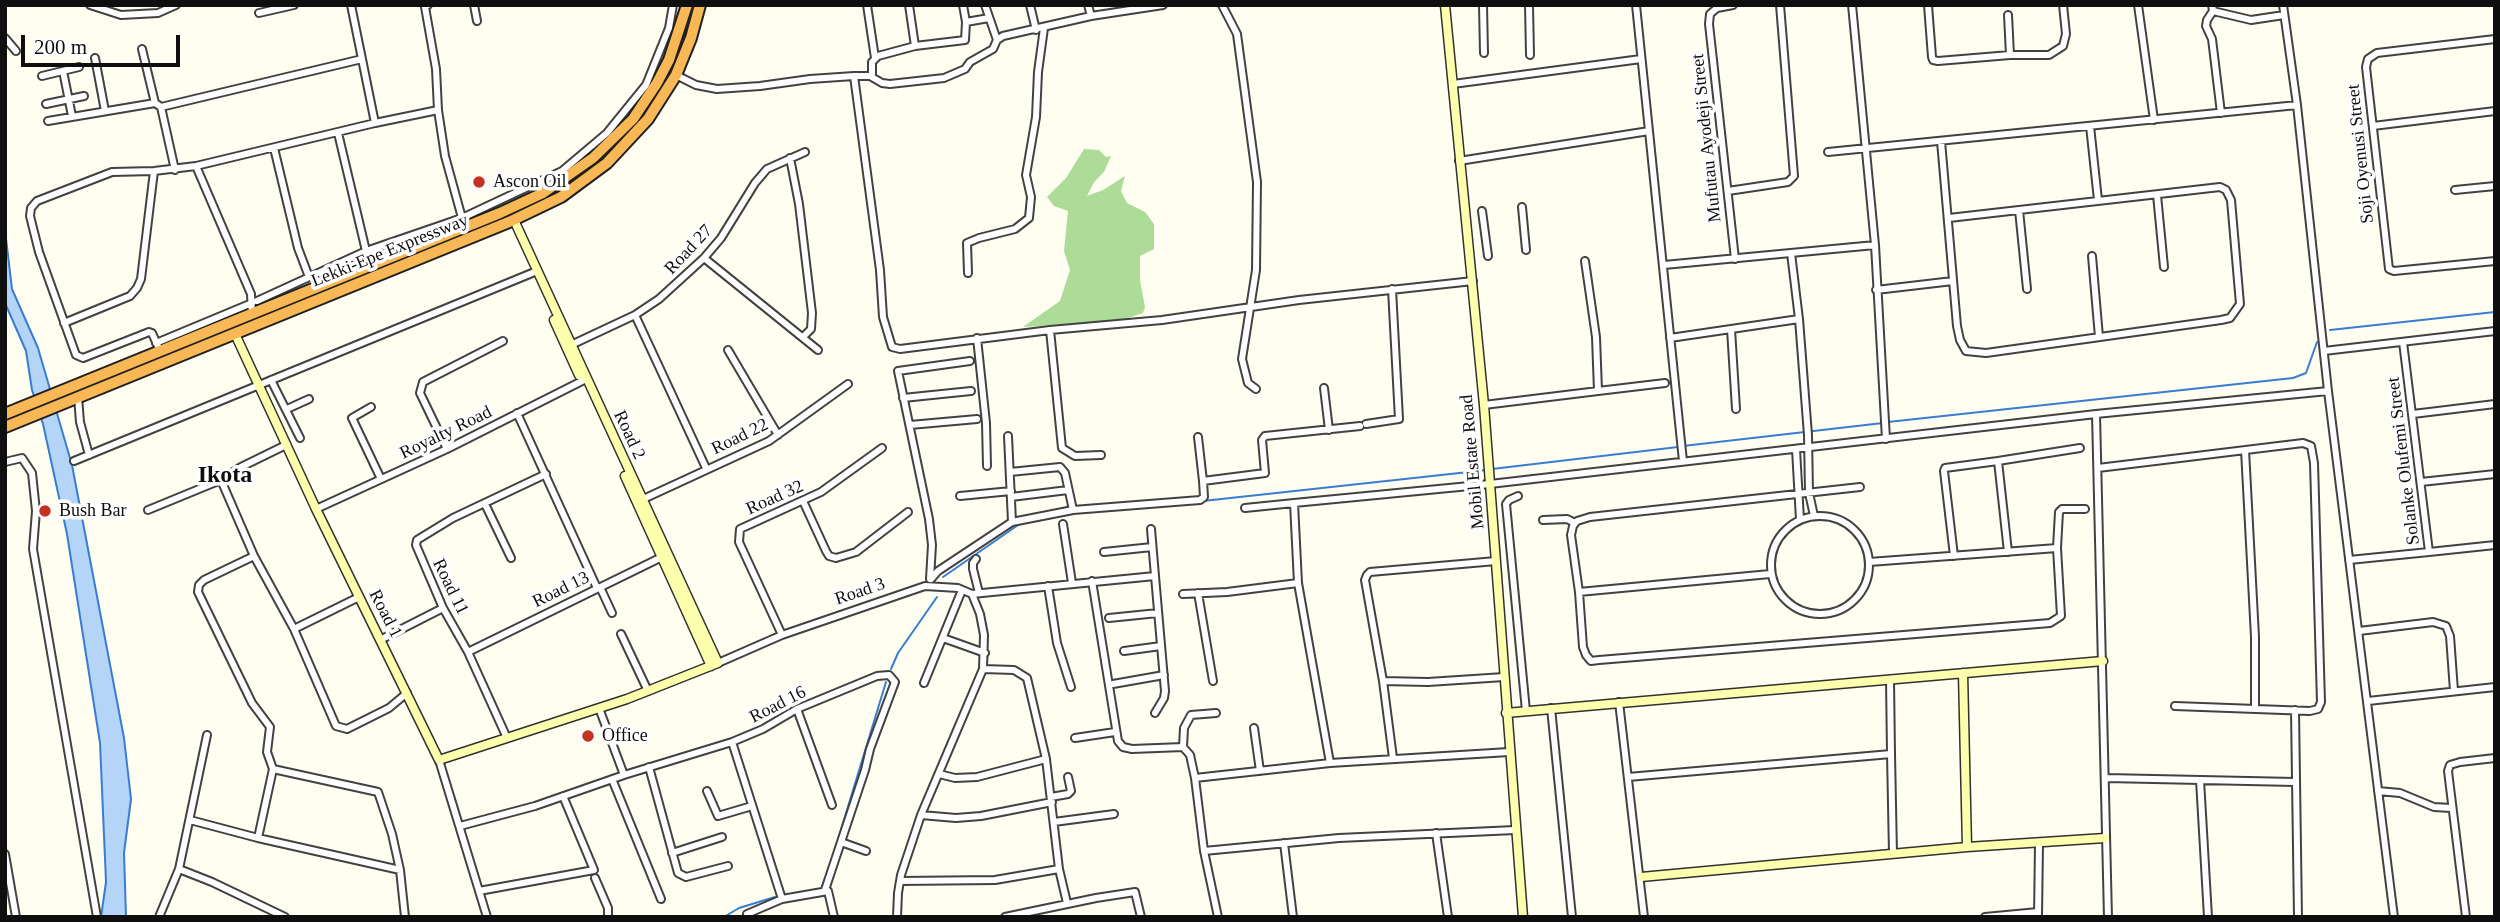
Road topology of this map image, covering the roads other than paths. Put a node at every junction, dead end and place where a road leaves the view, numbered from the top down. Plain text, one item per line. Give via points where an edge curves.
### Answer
1 (90, 5) edge
2 (176, 5) edge
3 (294, 5) edge
4 (351, 5) edge
5 (428, 5) edge
6 (474, 5) edge
7 (673, 5) edge
8 (687, 5) edge
9 (700, 5) edge
10 (867, 5) edge
11 (909, 5) edge
12 (963, 5) edge
13 (1030, 5) edge
14 (1088, 5) edge
15 (1163, 5) edge
16 (1222, 5) edge
17 (1445, 5) edge
18 (1483, 5) edge
19 (1529, 5) edge
20 (1636, 5) edge
21 (1733, 5) edge
22 (1780, 5) edge
23 (1852, 5) edge
24 (1928, 5) edge
25 (2063, 5) edge
26 (2138, 5) edge
27 (2283, 5) edge
28 (986, 6) edge
29 (2213, 8) edge
30 (259, 13) dead end
31 (2008, 15) dead end
32 (2284, 15) junction
33 (1091, 16) junction
34 (989, 18) junction
35 (477, 21) dead end
36 (966, 22) junction
37 (1044, 28) junction
38 (1035, 30) junction
39 (5, 38) edge
40 (2495, 39) edge
41 (997, 40) junction
42 (915, 46) junction
43 (142, 48) dead end
44 (16, 51) dead end
45 (1483, 53) dead end
46 (1530, 55) dead end
47 (2010, 55) junction
48 (95, 58) dead end
49 (875, 58) junction
50 (362, 59) junction
51 (1641, 59) junction
52 (79, 67) dead end
53 (63, 71) junction
54 (676, 75) junction
55 (42, 76) dead end
56 (854, 76) junction
57 (872, 76) junction
58 (1453, 84) junction
59 (84, 96) dead end
60 (69, 99) junction
61 (46, 104) dead end
62 (2297, 104) junction
63 (158, 105) junction
64 (438, 110) junction
65 (105, 111) junction
66 (2495, 111) edge
67 (2221, 113) junction
68 (72, 116) junction
69 (48, 121) dead end
70 (2154, 121) junction
71 (376, 123) junction
72 (2090, 126) junction
73 (2373, 126) junction
74 (1649, 131) junction
75 (338, 133) junction
76 (1941, 141) junction
77 (274, 148) junction
78 (1866, 150) junction
79 (805, 152) dead end
80 (1828, 152) dead end
81 (790, 158) junction
82 (1459, 161) junction
83 (196, 166) junction
84 (175, 170) junction
85 (154, 171) junction
86 (2495, 186) edge
87 (2455, 190) dead end
88 (1728, 191) junction
89 (2157, 195) junction
90 (2098, 200) junction
91 (1522, 207) dead end
92 (2019, 210) junction
93 (1482, 211) dead end
94 (462, 218) junction
95 (1949, 218) junction
96 (512, 221) junction
97 (1875, 246) junction
98 (1527, 250) dead end
99 (366, 251) junction
100 (1791, 253) junction
101 (1488, 256) dead end
102 (2092, 256) dead end
103 (704, 258) junction
104 (1735, 259) junction
105 (1585, 261) dead end
106 (2495, 261) edge
107 (1664, 265) junction
108 (2164, 267) dead end
109 (535, 272) junction
110 (968, 274) dead end
111 (309, 277) junction
112 (1473, 281) junction
113 (1953, 281) junction
114 (1392, 289) junction
115 (2027, 289) dead end
116 (1876, 290) junction
117 (256, 307) junction
118 (1248, 308) junction
119 (635, 315) junction
120 (1799, 319) junction
121 (64, 323) junction
122 (1731, 329) junction
123 (1051, 330) junction
124 (2495, 331) edge
125 (235, 334) junction
126 (2099, 337) junction
127 (803, 338) junction
128 (977, 338) junction
129 (1670, 338) junction
130 (503, 341) dead end
131 (2403, 342) junction
132 (571, 345) junction
133 (158, 347) junction
134 (728, 350) dead end
135 (818, 350) dead end
136 (2324, 351) junction
137 (970, 361) dead end
138 (271, 380) junction
139 (584, 380) junction
140 (1665, 383) dead end
141 (848, 384) dead end
142 (258, 385) junction
143 (1324, 388) dead end
144 (1256, 389) dead end
145 (971, 391) dead end
146 (1598, 391) junction
147 (2328, 391) junction
148 (78, 397) junction
149 (62, 398) junction
150 (903, 398) junction
151 (309, 399) dead end
152 (2495, 404) edge
153 (1484, 405) junction
154 (371, 407) dead end
155 (286, 409) junction
156 (1736, 409) dead end
157 (32, 410) junction
158 (517, 413) junction
159 (5, 414) edge
160 (2096, 414) junction
161 (2413, 414) junction
162 (976, 419) dead end
163 (910, 425) junction
164 (5, 427) edge
165 (1329, 430) junction
166 (778, 435) junction
167 (1008, 436) dead end
168 (1198, 437) dead end
169 (300, 438) dead end
170 (1886, 439) junction
171 (286, 445) junction
172 (1809, 447) junction
173 (881, 448) dead end
174 (447, 449) junction
175 (1796, 449) junction
176 (2080, 449) dead end
177 (2245, 450) junction
178 (89, 455) junction
179 (1101, 456) dead end
180 (74, 461) dead end
181 (1683, 461) junction
182 (1998, 461) junction
183 (5, 462) edge
184 (987, 466) dead end
185 (2098, 467) junction
186 (706, 468) junction
187 (1010, 472) junction
188 (546, 474) junction
189 (2495, 474) edge
190 (380, 479) junction
191 (222, 480) junction
192 (1203, 481) junction
193 (2421, 482) junction
194 (1490, 484) junction
195 (1860, 487) dead end
196 (1068, 490) junction
197 (1810, 493) junction
198 (1011, 494) junction
199 (1800, 494) junction
200 (960, 496) dead end
201 (1518, 496) dead end
202 (639, 501) junction
203 (803, 501) junction
204 (1294, 503) junction
205 (485, 504) junction
206 (1245, 508) dead end
207 (316, 509) junction
208 (2085, 509) dead end
209 (148, 510) dead end
210 (1073, 510) junction
211 (908, 512) dead end
212 (1814, 516) junction
213 (1543, 520) dead end
214 (1800, 520) junction
215 (1012, 522) junction
216 (1575, 523) junction
217 (1063, 524) dead end
218 (1151, 529) dead end
219 (2495, 544) edge
220 (1152, 547) junction
221 (2057, 548) junction
222 (1104, 552) dead end
223 (2008, 552) junction
224 (2429, 552) junction
225 (665, 555) junction
226 (254, 556) junction
227 (1954, 556) junction
228 (511, 558) dead end
229 (976, 559) dead end
230 (2349, 560) junction
231 (1496, 561) junction
232 (1870, 562) junction
233 (1770, 574) junction
234 (1155, 576) junction
235 (930, 579) junction
236 (1092, 581) junction
237 (1072, 583) junction
238 (1298, 583) junction
239 (925, 586) junction
240 (1048, 586) junction
241 (599, 587) junction
242 (962, 590) junction
243 (1579, 592) junction
244 (1198, 593) junction
245 (975, 594) junction
246 (1182, 594) dead end
247 (359, 597) junction
248 (443, 608) junction
249 (612, 613) dead end
250 (1158, 613) junction
251 (1109, 618) dead end
252 (294, 629) junction
253 (2359, 631) junction
254 (621, 634) dead end
255 (782, 635) junction
256 (943, 638) junction
257 (380, 640) junction
258 (1161, 646) junction
259 (1124, 650) dead end
260 (468, 652) junction
261 (985, 653) junction
262 (2103, 661) junction
263 (715, 664) junction
264 (983, 669) junction
265 (1963, 673) junction
266 (1164, 676) junction
267 (1504, 677) junction
268 (1890, 679) junction
269 (1213, 681) dead end
270 (1383, 681) junction
271 (925, 683) dead end
272 (1113, 684) dead end
273 (2495, 687) edge
274 (1070, 688) dead end
275 (648, 691) junction
276 (2454, 691) junction
277 (407, 693) junction
278 (2368, 701) junction
279 (1619, 702) junction
280 (2175, 706) dead end
281 (599, 708) junction
282 (1551, 708) junction
283 (797, 709) junction
284 (2255, 709) junction
285 (1526, 710) junction
286 (2295, 710) junction
287 (1155, 713) dead end
288 (1216, 713) dead end
289 (1506, 713) junction
290 (1254, 728) dead end
291 (1115, 732) junction
292 (207, 735) dead end
293 (507, 738) junction
294 (1075, 738) dead end
295 (732, 742) junction
296 (1183, 747) junction
297 (1509, 752) junction
298 (1891, 754) junction
299 (1393, 758) junction
300 (2495, 758) edge
301 (1046, 759) junction
302 (439, 760) junction
303 (1330, 763) junction
304 (649, 767) junction
305 (273, 769) junction
306 (1260, 771) junction
307 (940, 774) junction
308 (624, 775) junction
309 (1069, 777) dead end
310 (1628, 777) junction
311 (1195, 778) junction
312 (2106, 778) junction
313 (612, 779) junction
314 (2200, 780) junction
315 (2295, 782) junction
316 (707, 791) dead end
317 (2378, 791) junction
318 (563, 796) junction
319 (1051, 799) junction
320 (832, 805) dead end
321 (752, 806) junction
322 (2451, 808) junction
323 (921, 814) junction
324 (1114, 814) dead end
325 (190, 820) junction
326 (1054, 822) junction
327 (460, 826) junction
328 (1515, 830) junction
329 (1437, 832) junction
330 (722, 836) dead end
331 (258, 838) junction
332 (2105, 838) junction
333 (841, 842) junction
334 (1284, 843) junction
335 (2039, 843) junction
336 (1967, 847) junction
337 (866, 851) dead end
338 (1204, 851) junction
339 (673, 853) junction
340 (5, 854) edge
341 (1893, 854) junction
342 (728, 866) dead end
343 (179, 869) junction
344 (1059, 869) junction
345 (400, 870) junction
346 (1641, 877) junction
347 (595, 878) dead end
348 (900, 881) junction
349 (825, 890) junction
350 (480, 891) junction
351 (661, 899) dead end
352 (782, 899) junction
353 (1068, 903) junction
354 (747, 914) dead end
355 (2038, 914) edge
356 (16, 917) edge
357 (97, 917) edge
358 (159, 917) edge
359 (285, 917) edge
360 (405, 917) edge
361 (487, 917) edge
362 (608, 917) edge
363 (834, 917) edge
364 (897, 917) edge
365 (1006, 917) edge
366 (1141, 917) edge
367 (1218, 917) edge
368 (1293, 917) edge
369 (1448, 917) edge
370 (1523, 917) edge
371 (1572, 917) edge
372 (1644, 917) edge
373 (1985, 917) edge
374 (2108, 917) edge
375 (2208, 917) edge
376 (2298, 917) edge
377 (2394, 917) edge
378 (2466, 917) edge

1 - 2 street via 121,15 158,13
3 - 30 street
4 - 50 street
5 - 64 street
6 - 35 street
7 - 94 street via 669,29 646,85 607,133 562,171
8 - 117 highway, Lekki-Epe Expressway via 668,60 646,101 613,140 572,174 521,204
9 - 54 highway, Lekki-Epe Expressway
10 - 49 street
11 - 42 street
12 - 36 street
13 - 38 street
14 - 33 street
15 - 33 street
16 - 118 street via 1237,34 1257,182 1256,270
17 - 58 street, Mobil Estate Road
18 - 45 street
19 - 46 street
20 - 51 street
21 - 88 street, Mufutau Ayodeji Street via 1717,8 1710,14 1709,24
22 - 88 street via 1794,176 1788,182
23 - 78 street
24 - 47 street via 1933,60
25 - 47 street via 2063,46 2049,55
26 - 70 street
27 - 32 street
28 - 34 street
29 - 32 street via 2251,20
29 - 67 street via 2206,26 2212,39
31 - 47 street
32 - 62 street
33 - 37 street
34 - 36 street
34 - 41 street
36 - 42 street via 965,40
37 - 38 street
37 - 110 street via 1026,175 1031,197 1028,218 1015,229 967,243
38 - 41 street
39 - 44 street
40 - 73 street, Soji Oyenusi Street via 2372,55 2366,68
41 - 57 street via 993,49 954,75 890,84
42 - 49 street
43 - 63 street
48 - 65 street
49 - 57 street
50 - 63 street
50 - 71 street
51 - 58 street
51 - 74 street
52 - 53 street
53 - 55 street
53 - 60 street
54 - 56 street via 717,89
54 - 96 highway, Lekki-Epe Expressway via 648,119 607,163 561,197
56 - 57 street
56 - 128 street via 890,343 900,349
58 - 82 street, Mobil Estate Road
59 - 60 street
60 - 61 street
60 - 68 street
62 - 67 street
62 - 136 street
63 - 65 street
63 - 84 street
64 - 71 street
64 - 94 street
65 - 68 street
66 - 73 street
67 - 70 street
68 - 69 street
70 - 72 street
71 - 75 street
72 - 76 street
72 - 90 street
73 - 106 street, Soji Oyenusi Street via 2389,269
74 - 82 street
74 - 107 street
75 - 77 street
75 - 99 street
76 - 78 street
76 - 95 street
77 - 83 street
77 - 111 street
78 - 80 street
78 - 97 street
79 - 81 street, Road 27
81 - 103 street, Road 27 via 767,169
81 - 127 street via 812,313 811,329
82 - 112 street, Mobil Estate Road
83 - 84 street
83 - 117 street
84 - 85 street
85 - 121 street via 137,288 130,296
85 - 121 street via 112,172 37,201 31,208 39,252
86 - 87 street
88 - 104 street, Mufutau Ayodeji Street
89 - 90 street
89 - 108 street
89 - 126 street via 2225,190 2231,201 2240,303 2230,318
90 - 92 street
91 - 98 street
92 - 95 street
92 - 115 street
93 - 101 street
94 - 99 street
95 - 113 street
96 - 109 street, Road 2
96 - 125 highway, Lekki-Epe Expressway
97 - 100 street
97 - 116 street
99 - 111 street
100 - 104 street
100 - 120 street
102 - 126 street
103 - 119 street, Road 27
103 - 127 street
104 - 107 street
105 - 146 street
107 - 129 street
109 - 132 street, Road 2
109 - 138 street
109 - 139 street, Road 2
111 - 117 street
112 - 114 street
112 - 153 street, Mobil Estate Road
113 - 116 street
113 - 126 street via 1960,340 1966,351 1986,353
114 - 118 street
114 - 165 street via 1400,416 1396,421
116 - 170 street
117 - 133 highway, Lekki-Epe Expressway
118 - 123 street
118 - 144 street via 1242,359 1248,383
119 - 132 street, Road 27
119 - 186 street
120 - 122 street
120 - 172 street
121 - 133 street via 79,358 149,332
122 - 129 street
122 - 156 street
123 - 128 street
123 - 179 street via 1062,448 1075,456
124 - 131 street
125 - 142 street, Road 1
125 - 148 highway, Lekki-Epe Expressway
127 - 135 street
128 - 184 street
129 - 181 street
130 - 174 street via 423,382 420,393
131 - 136 street
131 - 161 street, Solanke Olufemi Street
132 - 139 street, Road 2
133 - 149 highway, Lekki-Epe Expressway
134 - 166 street
136 - 147 street
137 - 150 street via 901,369
138 - 142 street
138 - 155 street
139 - 158 street, Royalty Road
139 - 202 street, Road 2
140 - 146 street
141 - 166 street, Road 22
142 - 171 street, Road 1
142 - 178 street
143 - 165 street
145 - 150 street
146 - 153 street
147 - 160 street
147 - 230 street
148 - 149 highway, Lekki-Epe Expressway
148 - 178 street
149 - 157 highway, Lekki-Epe Expressway
150 - 163 street
151 - 155 street
152 - 161 street
153 - 194 street, Mobil Estate Road
154 - 190 street via 351,414
155 - 169 street
157 - 159 highway, Lekki-Epe Expressway
157 - 164 highway, Lekki-Epe Expressway
158 - 174 street, Royalty Road
158 - 188 street
160 - 170 street
160 - 185 street
161 - 193 street, Solanke Olufemi Street
162 - 163 street
163 - 235 street via 931,533
165 - 192 street via 1265,436 1265,473
166 - 186 street, Road 22
167 - 187 street
168 - 192 street
170 - 172 street
171 - 191 street
171 - 207 street, Road 1
172 - 175 street
172 - 197 street
173 - 203 street, Road 32
174 - 190 street, Royalty Road
175 - 181 street
175 - 199 street
176 - 182 street
177 - 185 street
177 - 284 street
177 - 286 street via 2303,443 2311,446 2313,455 2321,702 2318,709
178 - 180 street
181 - 194 street
182 - 223 street
182 - 227 street via 1945,468
183 - 357 street via 22,458 32,473 33,549
185 - 262 street
186 - 202 street, Road 22
187 - 196 street via 1060,467
187 - 198 street
188 - 205 street, Road 11
188 - 241 street
189 - 193 street
190 - 207 street, Royalty Road
191 - 209 street
191 - 226 street
192 - 210 street via 1200,500
193 - 224 street, Solanke Olufemi Street
194 - 204 street
194 - 231 street, Mobil Estate Road
195 - 197 street
196 - 198 street
196 - 210 street
197 - 199 street
197 - 212 street
198 - 200 street
198 - 215 street
199 - 214 street
199 - 216 street via 1590,517
201 - 285 street via 1506,504
202 - 225 street, Road 2
203 - 211 street via 826,551 836,558 856,552
203 - 255 street, Road 32 via 749,524 738,534
204 - 206 street
204 - 238 street
205 - 228 street
205 - 248 street, Road 11 via 417,540 417,551
207 - 247 street, Road 1
208 - 221 street via 2059,512
210 - 215 street
212 - 214 street
212 - 232 street via 1848,524 1859,534
213 - 216 street
214 - 233 street via 1774,544
215 - 235 street
216 - 243 street via 1571,535
217 - 237 street
218 - 220 street
219 - 224 street, Solanke Olufemi Street
220 - 222 street
220 - 234 street
221 - 223 street
221 - 243 street via 2061,615 2050,622 1591,661 1583,647
223 - 227 street
224 - 230 street
225 - 241 street, Road 13
225 - 263 street, Road 2
226 - 252 street
226 - 305 street via 204,580 198,592 252,703 270,727 267,752
227 - 232 street
229 - 245 street
230 - 253 street
231 - 267 street, Mobil Estate Road
231 - 270 street via 1367,575
232 - 233 street via 1861,594 1826,615 1801,612 1787,603
233 - 243 street
234 - 236 street
234 - 250 street
235 - 239 street
236 - 237 street
236 - 291 street
237 - 240 street
238 - 244 street
238 - 303 street
239 - 242 street, Road 3
239 - 255 street, Road 3
240 - 245 street
240 - 274 street
241 - 249 street
241 - 260 street, Road 13
242 - 245 street, Road 3
242 - 256 street
244 - 246 street
244 - 269 street
245 - 261 street
247 - 252 street
247 - 257 street, Road 1
248 - 257 street
248 - 260 street, Road 11
250 - 251 street
250 - 258 street
252 - 277 street via 341,729 389,708
253 - 276 street via 2433,622 2446,626
253 - 278 street
254 - 275 street
255 - 263 street, Road 3
256 - 261 street
256 - 271 street
257 - 277 street, Road 1
258 - 259 street
258 - 266 street
260 - 293 street, Road 11
261 - 264 street
262 - 265 street
262 - 312 street
263 - 275 street, Road 3
264 - 301 street via 1014,670 1027,678
264 - 307 street
265 - 268 street
265 - 336 street
266 - 272 street
266 - 287 street via 1164,698
267 - 270 street
267 - 289 street, Mobil Estate Road
268 - 279 street
268 - 298 street
270 - 299 street
273 - 276 street
275 - 281 street, Road 3
276 - 278 street
277 - 302 street, Road 1
278 - 317 street
279 - 282 street
279 - 310 street
280 - 284 street
281 - 293 street, Road 3
281 - 308 street
282 - 285 street
282 - 371 street
283 - 295 street, Road 16
283 - 320 street
283 - 333 street, Road 16 via 877,676 889,675 895,682
284 - 286 street
285 - 289 street
286 - 315 street
288 - 296 street via 1191,715 1184,727
289 - 297 street, Mobil Estate Road
290 - 306 street
291 - 294 street
291 - 296 street via 1123,747 1132,749
292 - 325 street
293 - 302 street, Road 3
295 - 304 street, Road 16
295 - 321 street
296 - 311 street via 1190,755
297 - 299 street
297 - 328 street, Mobil Estate Road
298 - 310 street
298 - 341 street
299 - 303 street
300 - 322 street via 2450,765
301 - 307 street via 977,777
301 - 319 street
302 - 327 street, Road 1
303 - 306 street
304 - 308 street, Road 16
304 - 339 street
305 - 331 street
305 - 345 street via 377,792
306 - 311 street
307 - 323 street
308 - 313 street, Road 16
309 - 319 street via 1071,791
310 - 346 street
311 - 338 street
312 - 314 street
312 - 332 street
313 - 318 street, Road 16
313 - 351 street
314 - 315 street
314 - 375 street
315 - 376 street
316 - 321 street via 718,816
317 - 322 street
317 - 377 street
318 - 327 street, Road 16
318 - 350 street via 594,870
319 - 323 street via 981,816
319 - 326 street
321 - 352 street
322 - 378 street
323 - 348 street
324 - 326 street
325 - 331 street
325 - 343 street
326 - 344 street
327 - 350 street, Road 1
328 - 329 street
328 - 370 street, Mobil Estate Road
329 - 334 street
329 - 369 street
330 - 339 street
331 - 345 street
332 - 335 street
332 - 374 street
333 - 337 street
333 - 349 street, Road 16
334 - 338 street
334 - 368 street
335 - 336 street
335 - 355 street
336 - 341 street
338 - 367 street
339 - 342 street via 681,876
340 - 356 street
341 - 346 street
343 - 358 street
343 - 359 street
344 - 348 street via 995,880
344 - 353 street
345 - 360 street
346 - 372 street
347 - 362 street
348 - 364 street
349 - 352 street
349 - 363 street
350 - 361 street, Road 1
352 - 354 street
353 - 365 street
353 - 366 street via 1135,892
355 - 373 street

